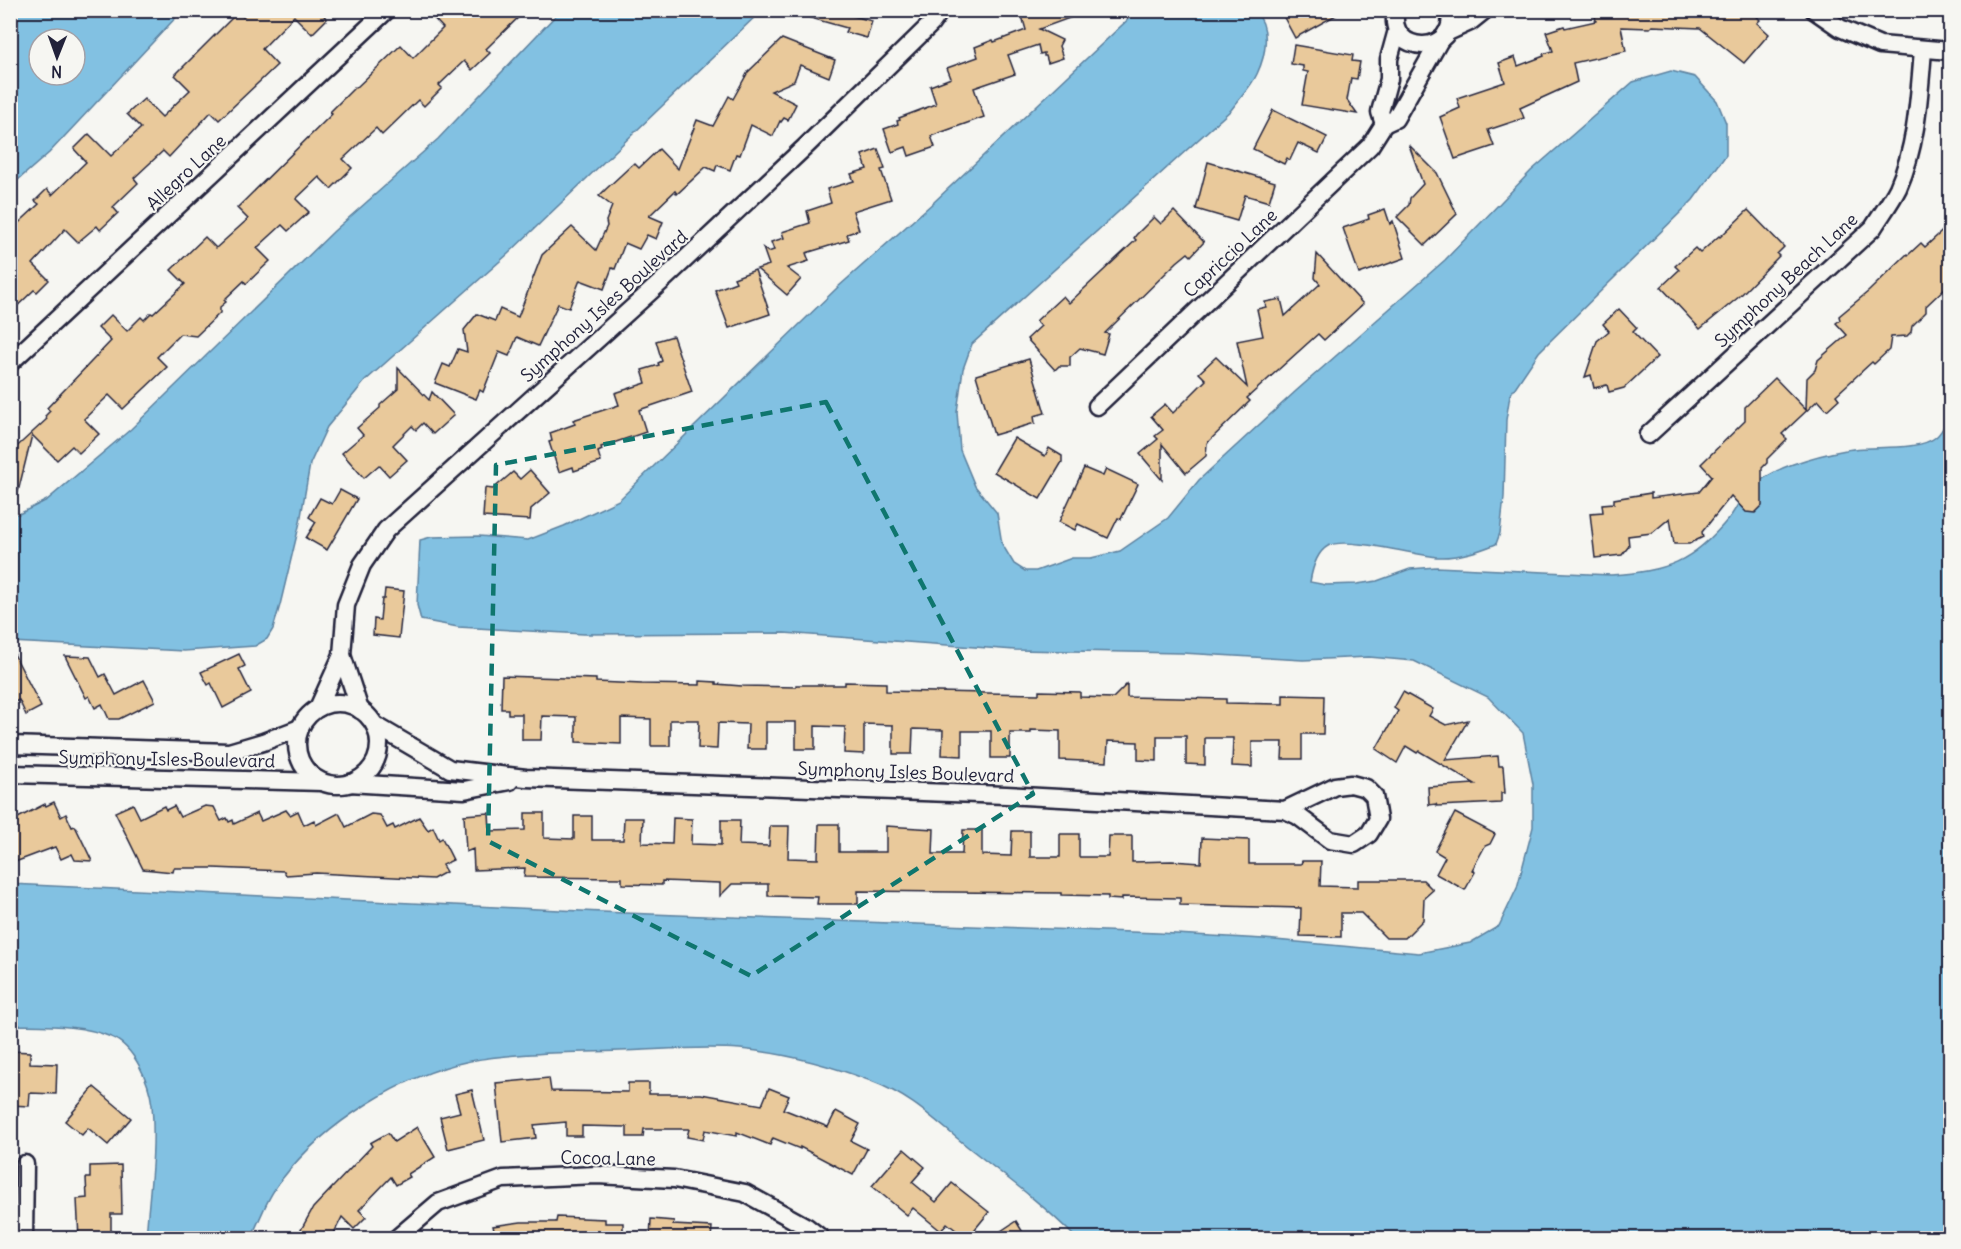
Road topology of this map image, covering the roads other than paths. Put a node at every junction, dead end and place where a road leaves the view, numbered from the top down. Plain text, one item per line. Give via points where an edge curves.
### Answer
1 (387, 10) edge
2 (941, 10) edge
3 (1387, 10) edge
4 (1449, 10) edge
5 (1485, 10) edge
6 (1814, 10) edge
7 (1396, 22) edge
8 (1443, 37) junction
9 (1923, 50) junction
10 (1950, 51) edge
11 (1384, 124) junction
12 (10, 363) edge
13 (1097, 406) dead end
14 (1647, 435) dead end
15 (342, 655) junction
16 (318, 708) junction
17 (360, 710) junction
18 (375, 725) junction
19 (300, 728) junction
20 (10, 745) edge
21 (10, 774) edge
22 (526, 778) junction
23 (322, 782) junction
24 (349, 783) junction
25 (1285, 810) junction
26 (25, 1164) dead end
27 (24, 1239) edge
28 (397, 1239) edge
29 (821, 1239) edge

1 - 12 street, Allegro Lane
2 - 15 street, Symphony Isles Boulevard via 770,180 386,530 362,565 346,605
3 - 7 street
4 - 8 street via 1450,24
5 - 8 street
6 - 9 street via 1840,28 1880,45
7 - 8 street via 1406,41 1414,45 1423,46
7 - 11 street via 1389,79 1380,112
8 - 11 street, Capriccio Lane via 1395,119
9 - 10 street
9 - 14 street, Symphony Beach Lane via 1917,122 1907,160 1898,189 1873,228
11 - 13 street, Capriccio Lane via 1370,146
15 - 16 street, Symphony Isles Boulevard
15 - 17 street, Symphony Isles Boulevard
16 - 17 street via 339,704
16 - 19 street, Symphony Isles Boulevard
17 - 18 street, Symphony Isles Boulevard
18 - 22 street, Symphony Isles Boulevard via 450,769
18 - 24 street via 376,757 366,773
19 - 20 street, Symphony Isles Boulevard via 229,752
19 - 23 street, Symphony Isles Boulevard via 297,753 311,775
21 - 23 street, Symphony Isles Boulevard
22 - 24 street, Symphony Isles Boulevard via 464,790
22 - 25 street, Symphony Isles Boulevard via 1006,795
23 - 24 street, Symphony Isles Boulevard
25 - 25 street, Symphony Isles Boulevard via 1335,786 1351,784 1366,788 1374,796 1378,819 1369,834 1354,844 1330,840
26 - 27 street
28 - 29 street, Cocoa Lane via 438,1203 503,1179 597,1175 674,1179 745,1193 807,1227

